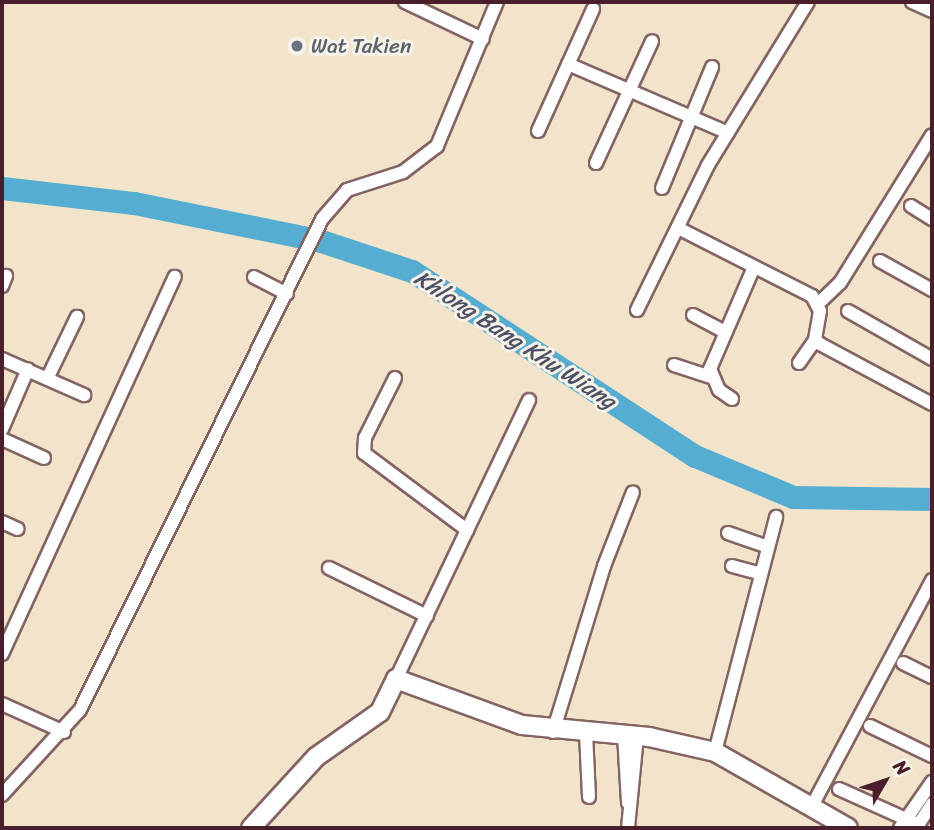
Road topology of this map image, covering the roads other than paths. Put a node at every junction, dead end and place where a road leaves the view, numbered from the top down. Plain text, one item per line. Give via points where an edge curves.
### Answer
1 (405, 2) edge
2 (497, 2) edge
3 (808, 2) edge
4 (912, 2) edge
5 (430, 7) edge
6 (593, 9) dead end
7 (932, 11) edge
8 (484, 39) junction
9 (652, 41) dead end
10 (568, 64) junction
11 (712, 67) dead end
12 (630, 92) junction
13 (691, 117) junction
14 (538, 131) dead end
15 (728, 133) junction
16 (932, 135) edge
17 (596, 163) dead end
18 (662, 188) dead end
19 (911, 206) dead end
20 (932, 219) edge
21 (678, 228) junction
22 (880, 261) dead end
23 (754, 267) junction
24 (175, 277) dead end
25 (254, 277) dead end
26 (932, 290) edge
27 (288, 294) junction
28 (818, 304) junction
29 (637, 310) dead end
30 (848, 311) dead end
31 (693, 315) dead end
32 (77, 317) dead end
33 (725, 331) junction
34 (815, 340) junction
35 (2, 359) edge
36 (932, 359) edge
37 (799, 363) dead end
38 (674, 365) dead end
39 (28, 369) junction
40 (48, 377) junction
41 (710, 377) junction
42 (395, 378) dead end
43 (84, 395) dead end
44 (732, 399) dead end
45 (529, 400) dead end
46 (932, 404) edge
47 (2, 429) edge
48 (2, 439) edge
49 (44, 458) dead end
50 (634, 492) dead end
51 (776, 517) dead end
52 (2, 522) edge
53 (18, 528) dead end
54 (467, 530) junction
55 (728, 533) dead end
56 (768, 547) junction
57 (732, 566) dead end
58 (329, 568) dead end
59 (761, 573) junction
60 (932, 580) edge
61 (427, 616) junction
62 (2, 654) edge
63 (903, 663) dead end
64 (932, 677) edge
65 (396, 680) junction
66 (2, 704) edge
67 (870, 726) dead end
68 (64, 732) junction
69 (553, 732) junction
70 (586, 733) junction
71 (630, 735) junction
72 (715, 752) junction
73 (932, 756) edge
74 (932, 782) edge
75 (839, 789) dead end
76 (2, 795) edge
77 (589, 797) dead end
78 (932, 804) edge
79 (812, 806) junction
80 (911, 825) edge
81 (251, 828) edge
82 (628, 828) edge
83 (848, 828) edge

1 - 5 street
2 - 8 street
3 - 15 street
4 - 7 street
5 - 8 street
6 - 10 street
8 - 27 street via 437,146 403,172 347,190 322,219
9 - 12 street
10 - 12 street
10 - 14 street
11 - 13 street
12 - 13 street
12 - 17 street
13 - 15 street
13 - 18 street
15 - 21 street
16 - 28 street via 840,283
19 - 20 street
21 - 23 street
21 - 29 street
22 - 26 street
23 - 28 street
23 - 33 street
24 - 62 street
25 - 27 street
27 - 68 street
28 - 34 street
30 - 36 street
31 - 33 street
32 - 40 street
33 - 41 street
34 - 37 street
34 - 46 street
35 - 39 street
38 - 41 street
39 - 40 street
39 - 47 street
40 - 43 street
41 - 44 street
42 - 54 street via 365,438 365,453
45 - 54 street
48 - 49 street
50 - 69 street via 604,566
51 - 56 street
52 - 53 street
54 - 61 street
55 - 56 street
56 - 59 street
57 - 59 street
58 - 61 street
59 - 72 street
60 - 79 street
61 - 65 street
63 - 64 street
65 - 69 street
65 - 81 street via 380,712 316,757
66 - 68 street
67 - 73 street
68 - 76 street
69 - 70 street
70 - 71 street
70 - 77 street
71 - 72 street
71 - 82 street
72 - 79 street
74 - 80 street
75 - 80 street
78 - 80 street
79 - 83 street

